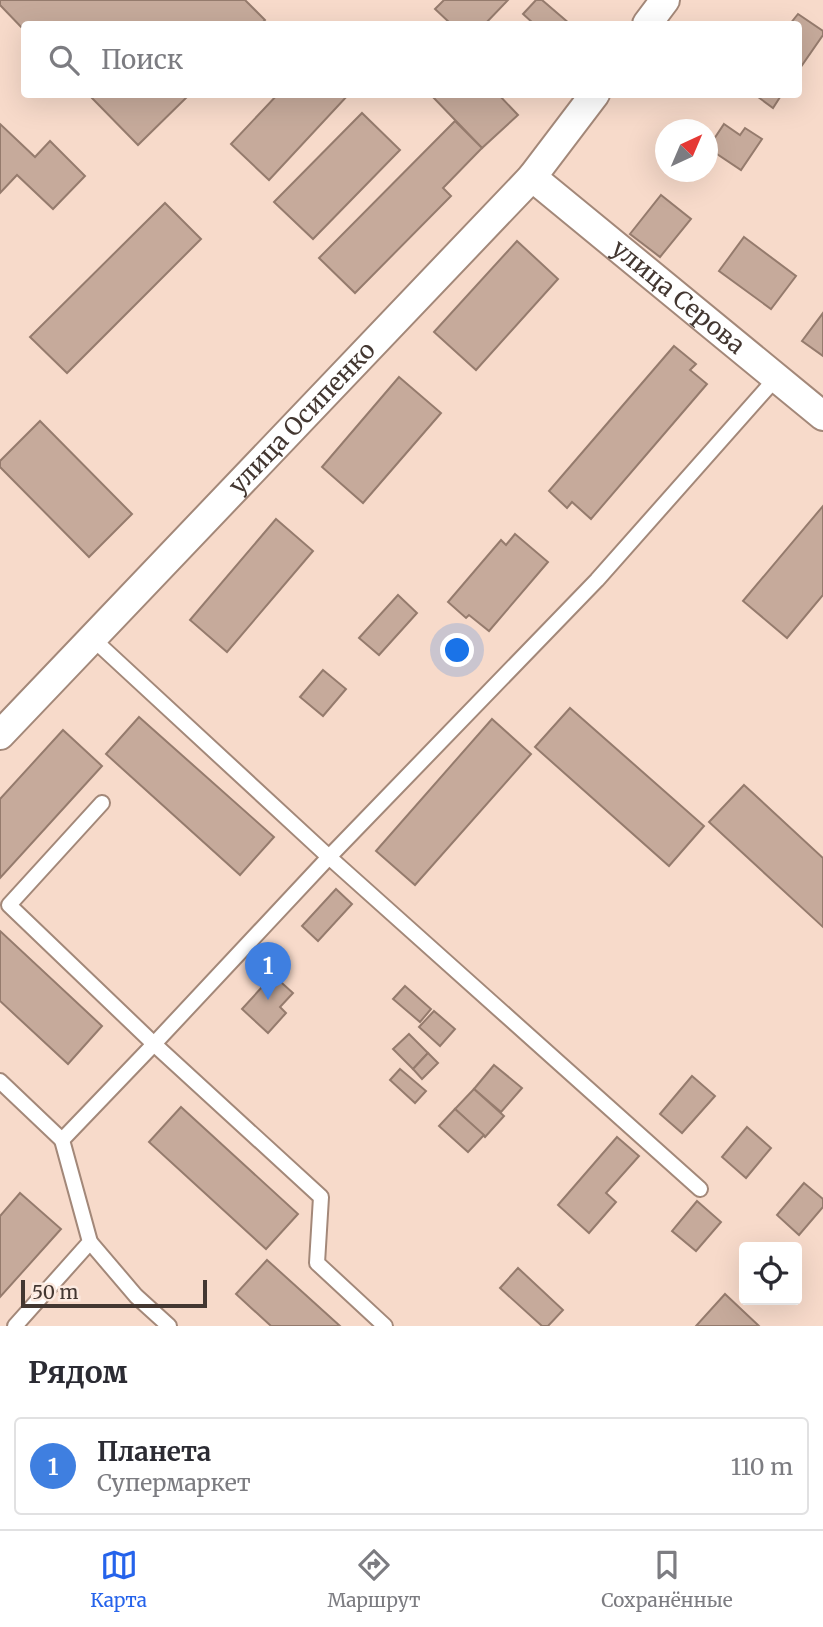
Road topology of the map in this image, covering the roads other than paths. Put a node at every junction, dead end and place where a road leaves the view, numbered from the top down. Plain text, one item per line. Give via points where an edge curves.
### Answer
1 (665, 0) edge
2 (649, 21) edge
3 (592, 98) edge
4 (532, 177) junction
5 (776, 378) junction
6 (823, 416) edge
7 (92, 638) junction
8 (0, 735) edge
9 (102, 803) dead end
10 (329, 857) junction
11 (154, 1044) junction
12 (0, 1081) edge
13 (62, 1140) junction
14 (700, 1189) dead end
15 (90, 1242) junction
16 (15, 1326) edge
17 (169, 1326) edge
18 (385, 1326) edge

1 - 2 street
3 - 4 street, улица Осипенко
4 - 5 street, улица Серова
4 - 7 street, улица Осипенко
5 - 6 street, улица Серова
5 - 10 lane via 597,580
7 - 8 street, улица Осипенко
7 - 10 lane
9 - 11 lane via 9,905
10 - 11 lane
10 - 14 lane
11 - 13 lane
11 - 18 lane via 321,1197 317,1263
12 - 13 lane
13 - 15 lane
15 - 16 lane
15 - 17 lane

